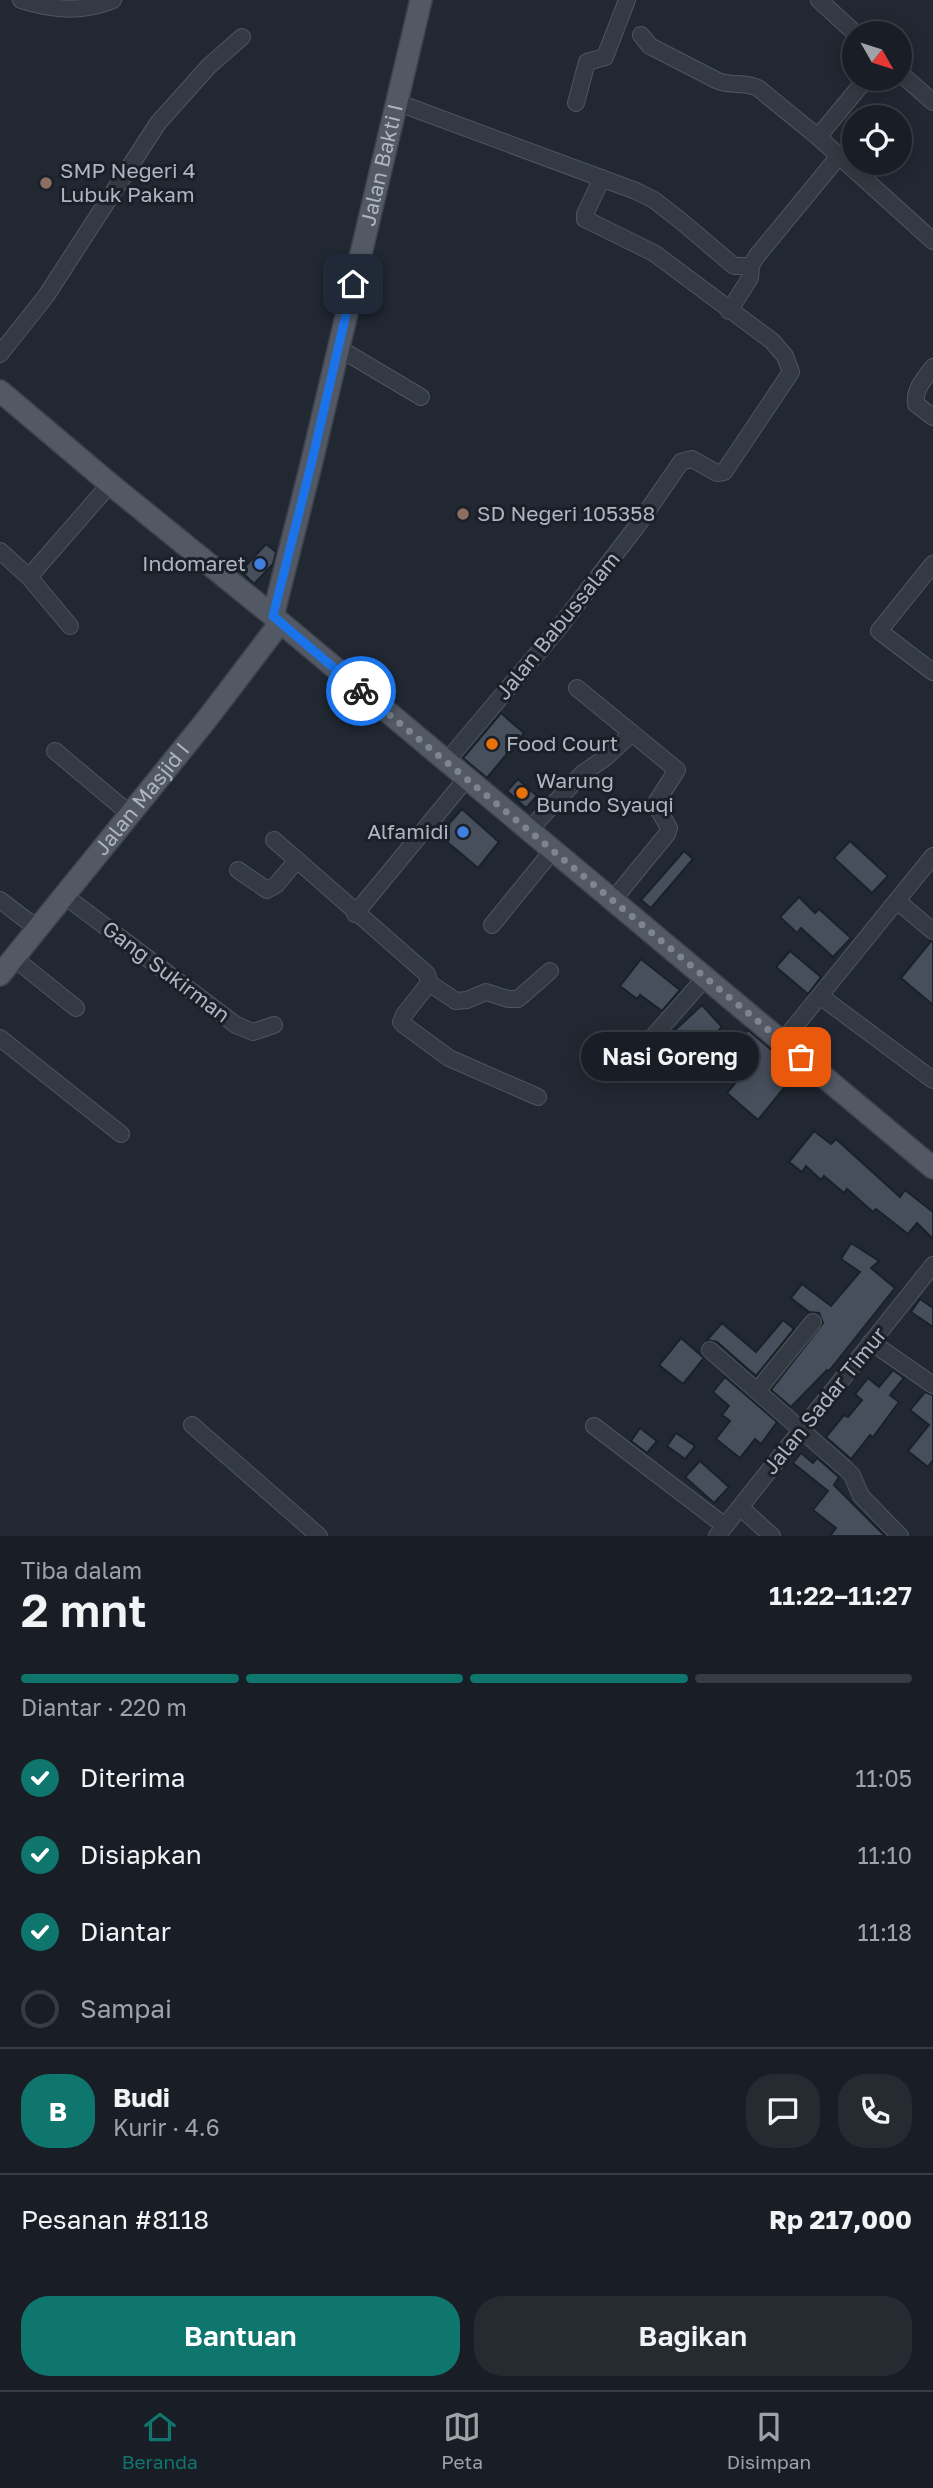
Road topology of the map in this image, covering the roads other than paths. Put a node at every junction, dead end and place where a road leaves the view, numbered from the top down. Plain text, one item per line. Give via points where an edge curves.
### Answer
1 (21, 0) edge
2 (113, 0) edge
3 (421, 0) edge
4 (627, 0) edge
5 (819, 0) edge
6 (53, 4) edge
7 (842, 21) edge
8 (641, 35) dead end
9 (242, 37) dead end
10 (912, 84) edge
11 (856, 91) edge
12 (396, 102) junction
13 (933, 102) edge
14 (576, 103) dead end
15 (818, 137) junction
16 (839, 156) junction
17 (602, 178) junction
18 (933, 241) edge
19 (751, 266) junction
20 (729, 311) junction
21 (337, 347) junction
22 (0, 354) edge
23 (933, 367) edge
24 (0, 391) edge
25 (421, 397) dead end
26 (933, 417) edge
27 (110, 484) junction
28 (0, 551) edge
29 (933, 564) edge
30 (30, 577) junction
31 (277, 619) junction
32 (69, 626) dead end
33 (933, 672) edge
34 (577, 688) dead end
35 (631, 734) junction
36 (55, 751) dead end
37 (446, 762) junction
38 (466, 779) junction
39 (130, 814) junction
40 (529, 830) junction
41 (274, 840) dead end
42 (553, 850) junction
43 (933, 856) edge
44 (297, 860) junction
45 (238, 870) dead end
46 (65, 895) junction
47 (0, 900) edge
48 (614, 900) junction
49 (897, 901) junction
50 (355, 914) junction
51 (492, 925) dead end
52 (38, 929) junction
53 (933, 932) edge
54 (14, 958) junction
55 (551, 971) dead end
56 (0, 975) edge
57 (706, 977) junction
58 (429, 983) junction
59 (820, 996) junction
60 (76, 1009) dead end
61 (274, 1026) dead end
62 (0, 1038) edge
63 (649, 1041) dead end
64 (783, 1041) junction
65 (933, 1080) edge
66 (538, 1097) dead end
67 (121, 1135) dead end
68 (933, 1168) edge
69 (933, 1265) edge
70 (813, 1322) dead end
71 (871, 1342) junction
72 (710, 1350) dead end
73 (933, 1385) edge
74 (757, 1391) junction
75 (192, 1425) dead end
76 (594, 1426) dead end
77 (801, 1431) junction
78 (740, 1507) junction
79 (721, 1531) edge
80 (319, 1536) edge
81 (772, 1536) edge
82 (900, 1536) edge

1 - 6 street
2 - 6 street via 86,9
3 - 12 main road, Jalan Bakti I
4 - 14 street via 605,57 587,62
5 - 7 street
8 - 15 street via 650,46 724,84 749,83 758,88
9 - 22 street via 158,123 52,287
10 - 13 street
11 - 15 street
12 - 17 street
12 - 21 main road, Jalan Bakti I
15 - 16 street
16 - 18 street
16 - 19 street
17 - 19 street via 654,200 734,266
17 - 20 street, Jalan Babussalam via 585,214 588,222 654,253
19 - 20 street via 750,278
20 - 37 street, Jalan Babussalam via 772,341 790,366 788,379 724,472 717,473 692,458 681,462 558,629
21 - 25 street
21 - 31 main road, Jalan Bakti I
23 - 26 street via 915,396 916,404
24 - 27 main road
27 - 30 street
27 - 31 main road
28 - 30 street
29 - 33 street via 879,631
30 - 32 street
31 - 37 main road
31 - 39 main road, Jalan Masjid I via 207,719
34 - 35 street
35 - 40 street via 583,773
35 - 48 street via 677,770 657,801 667,834
36 - 39 street
37 - 38 main road
38 - 40 main road
38 - 50 street
39 - 46 main road, Jalan Masjid I
40 - 42 main road
41 - 44 street
42 - 48 main road
42 - 51 street
43 - 49 street
44 - 45 street via 267,890
44 - 50 street
46 - 52 main road, Jalan Masjid I
46 - 61 street, Gang Sukirman via 236,1025 253,1032
47 - 52 street
48 - 57 main road
49 - 53 street
49 - 59 street
50 - 58 street via 427,974
52 - 54 main road, Jalan Masjid I
54 - 56 main road, Jalan Masjid I
54 - 60 street
55 - 58 street via 513,1000 486,992 456,1001
57 - 63 street
57 - 64 main road
58 - 66 street via 401,1022 449,1058
59 - 64 street
59 - 65 street
62 - 67 street
64 - 68 main road
69 - 71 street, Jalan Sadar Timur
70 - 74 street
71 - 73 street
71 - 77 street, Jalan Sadar Timur
72 - 74 street
74 - 77 street
75 - 80 street
76 - 79 street
77 - 78 street, Jalan Sadar Timur
77 - 82 street via 852,1475 862,1496
78 - 79 street, Jalan Sadar Timur
78 - 81 street

